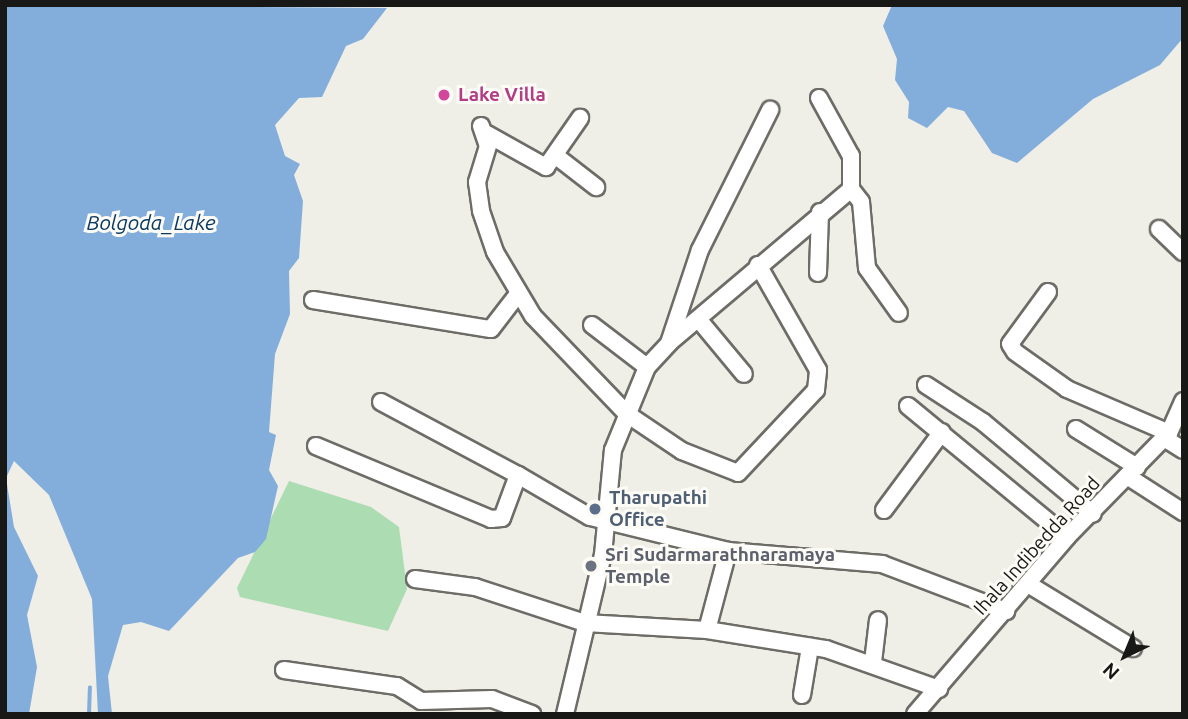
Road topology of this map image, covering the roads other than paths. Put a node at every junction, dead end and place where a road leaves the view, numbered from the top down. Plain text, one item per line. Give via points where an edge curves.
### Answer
1 (819, 98) dead end
2 (770, 110) dead end
3 (580, 118) dead end
4 (556, 156) junction
5 (596, 187) dead end
6 (851, 189) junction
7 (820, 212) junction
8 (1159, 229) dead end
9 (1183, 252) edge
10 (758, 265) junction
11 (818, 272) dead end
12 (1048, 292) dead end
13 (518, 294) junction
14 (313, 300) dead end
15 (899, 313) dead end
16 (699, 320) junction
17 (592, 325) dead end
18 (669, 343) junction
19 (647, 367) junction
20 (744, 373) dead end
21 (926, 385) dead end
22 (1183, 401) edge
23 (381, 402) dead end
24 (908, 406) dead end
25 (627, 414) junction
26 (1076, 429) dead end
27 (942, 432) junction
28 (1166, 435) junction
29 (316, 446) dead end
30 (1183, 450) edge
31 (1132, 472) junction
32 (518, 475) junction
33 (884, 510) dead end
34 (1183, 512) edge
35 (1093, 514) junction
36 (605, 521) junction
37 (1068, 537) junction
38 (728, 551) junction
39 (415, 579) dead end
40 (1028, 584) junction
41 (1006, 611) junction
42 (878, 621) dead end
43 (585, 623) junction
44 (707, 631) junction
45 (810, 647) junction
46 (1133, 648) dead end
47 (873, 662) junction
48 (284, 670) dead end
49 (939, 689) junction
50 (802, 695) dead end
51 (533, 714) edge
52 (565, 714) edge
53 (915, 714) edge

1 - 6 street via 851,156
2 - 18 street via 700,250
3 - 4 street
4 - 5 street
4 - 13 street via 542,167 484,130 477,181 481,211
6 - 7 street
6 - 15 street via 861,202 867,268
7 - 10 street
7 - 11 street
8 - 9 street
10 - 16 street
10 - 25 street via 818,370 816,390 738,473 682,451
12 - 28 street via 1010,344 1015,352 1067,389
13 - 14 street via 491,329
13 - 25 street
16 - 18 street
16 - 20 street
17 - 19 street
18 - 19 street
19 - 25 street
21 - 35 street via 983,422
22 - 28 street, Ihala Indibedda Road
23 - 32 street
24 - 27 street
25 - 36 street via 613,450
26 - 31 street
27 - 33 street
27 - 37 street
28 - 30 street
28 - 31 street, Ihala Indibedda Road
29 - 32 street via 499,520
31 - 34 street
31 - 35 street, Ihala Indibedda Road
32 - 36 street
35 - 37 street, Ihala Indibedda Road
36 - 38 street
36 - 43 street
37 - 40 street, Ihala Indibedda Road
38 - 41 street via 882,564
38 - 44 street
39 - 43 street via 475,587
40 - 41 street, Ihala Indibedda Road
40 - 46 street
41 - 49 street, Ihala Indibedda Road
42 - 47 street
43 - 44 street
43 - 52 street
44 - 45 street
45 - 47 street
45 - 50 street
47 - 49 street
48 - 51 street via 397,686 421,701 492,699
49 - 53 street, Ihala Indibedda Road

